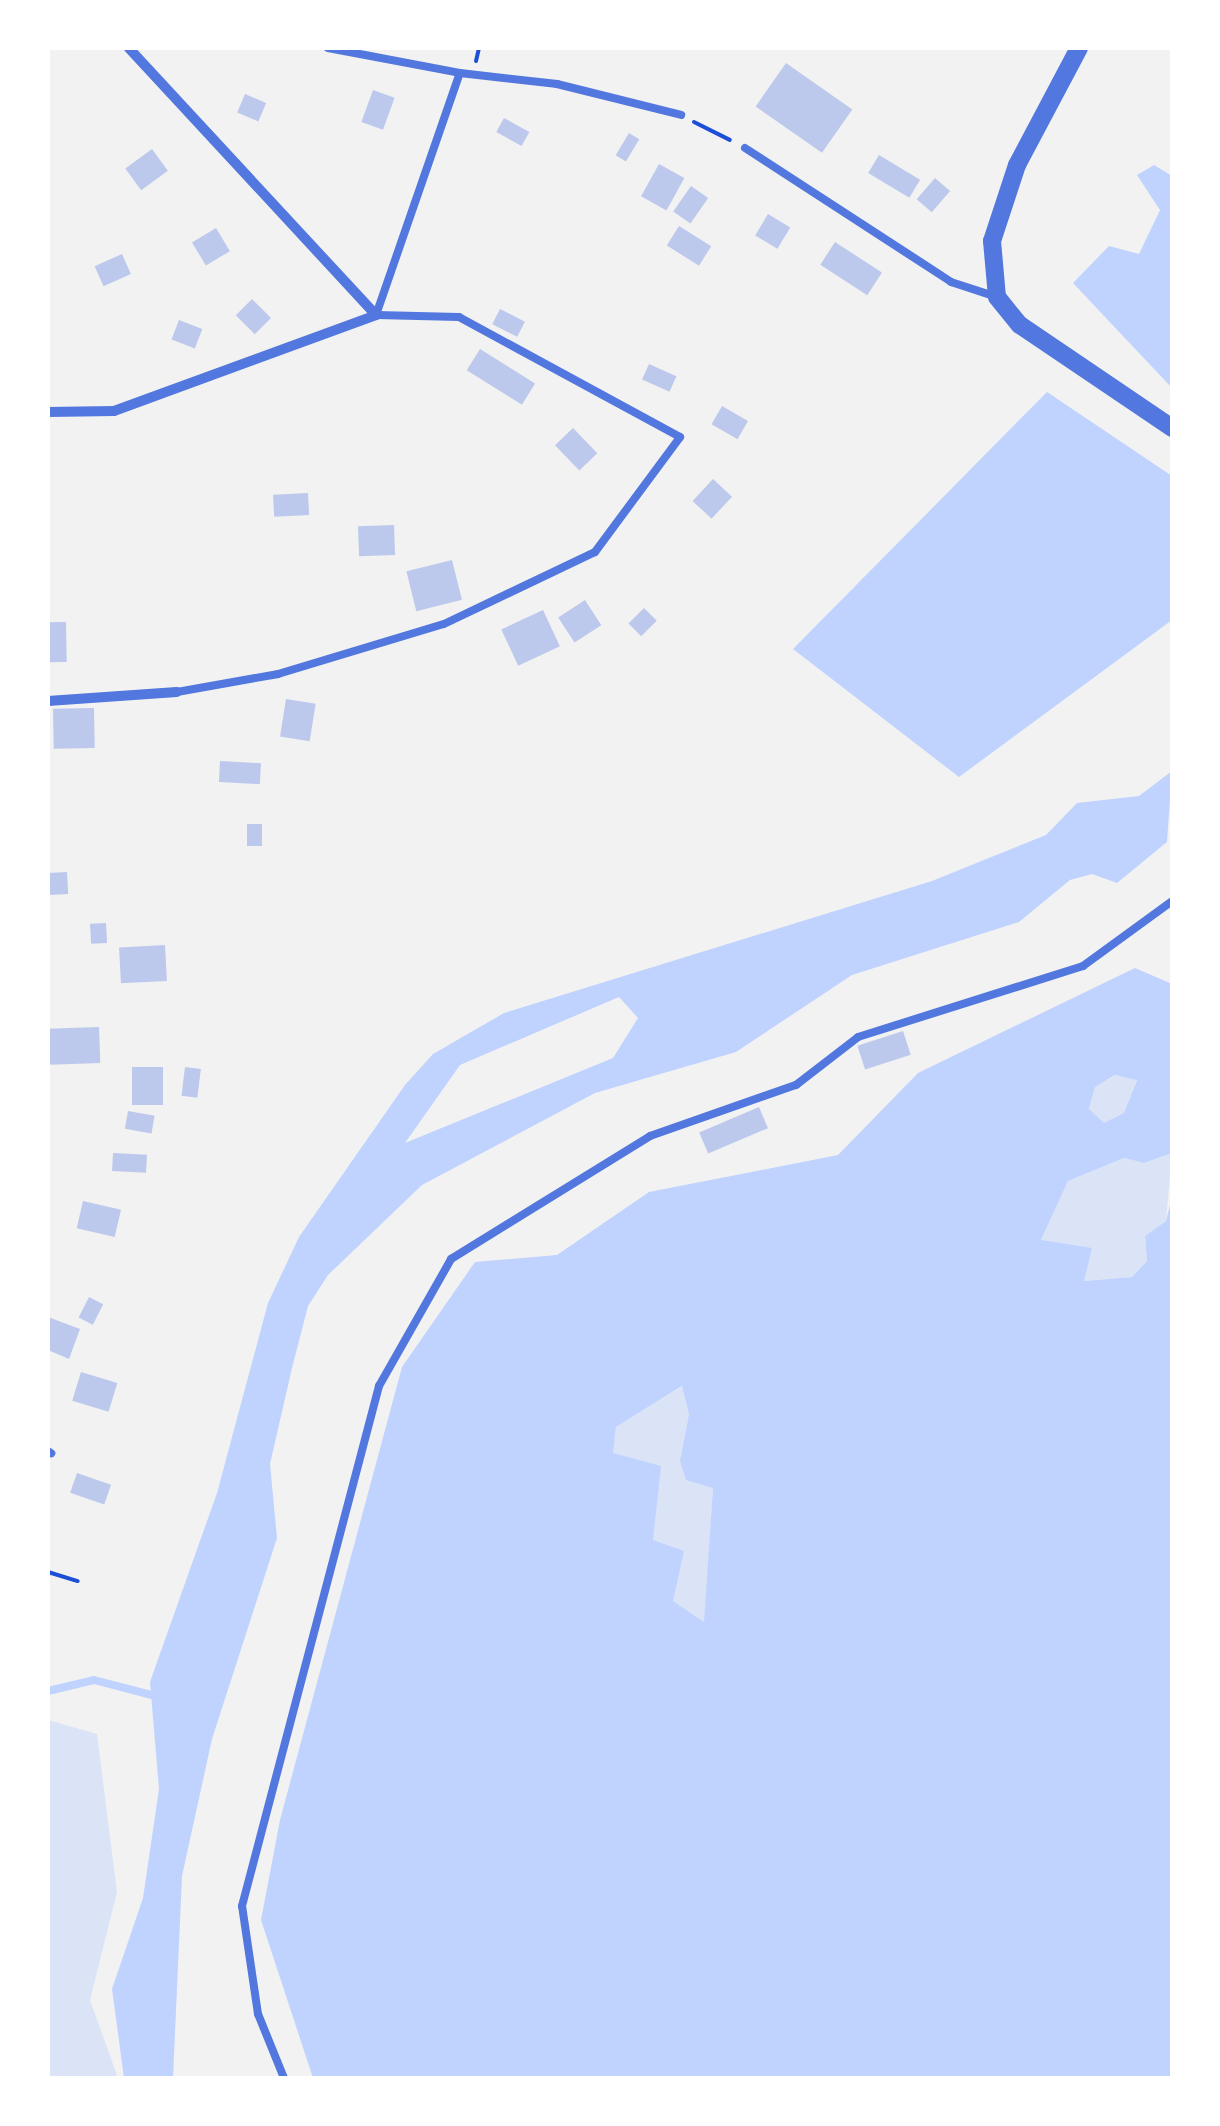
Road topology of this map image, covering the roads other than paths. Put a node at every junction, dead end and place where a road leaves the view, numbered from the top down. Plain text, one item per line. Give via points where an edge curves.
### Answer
1 (129, 48) edge
2 (328, 48) edge
3 (1079, 48) edge
4 (460, 74) junction
5 (681, 115) road end
6 (745, 148) road end
7 (997, 297) junction
8 (376, 316) junction
9 (48, 412) edge
10 (1172, 428) edge
11 (177, 692) joint
12 (48, 702) edge
13 (1172, 901) edge
14 (284, 2078) edge

1 - 8 street
2 - 4 lane
3 - 7 street via 1017,165 992,241
4 - 5 lane
4 - 8 lane
6 - 7 lane via 951,282
7 - 10 street via 1020,325
8 - 9 street via 114,412
8 - 11 lane via 458,317 680,438 595,552 444,624 278,674
11 - 12 street
13 - 14 lane via 1083,966 858,1037 796,1085 650,1136 451,1258 380,1386 242,1906 258,2014

